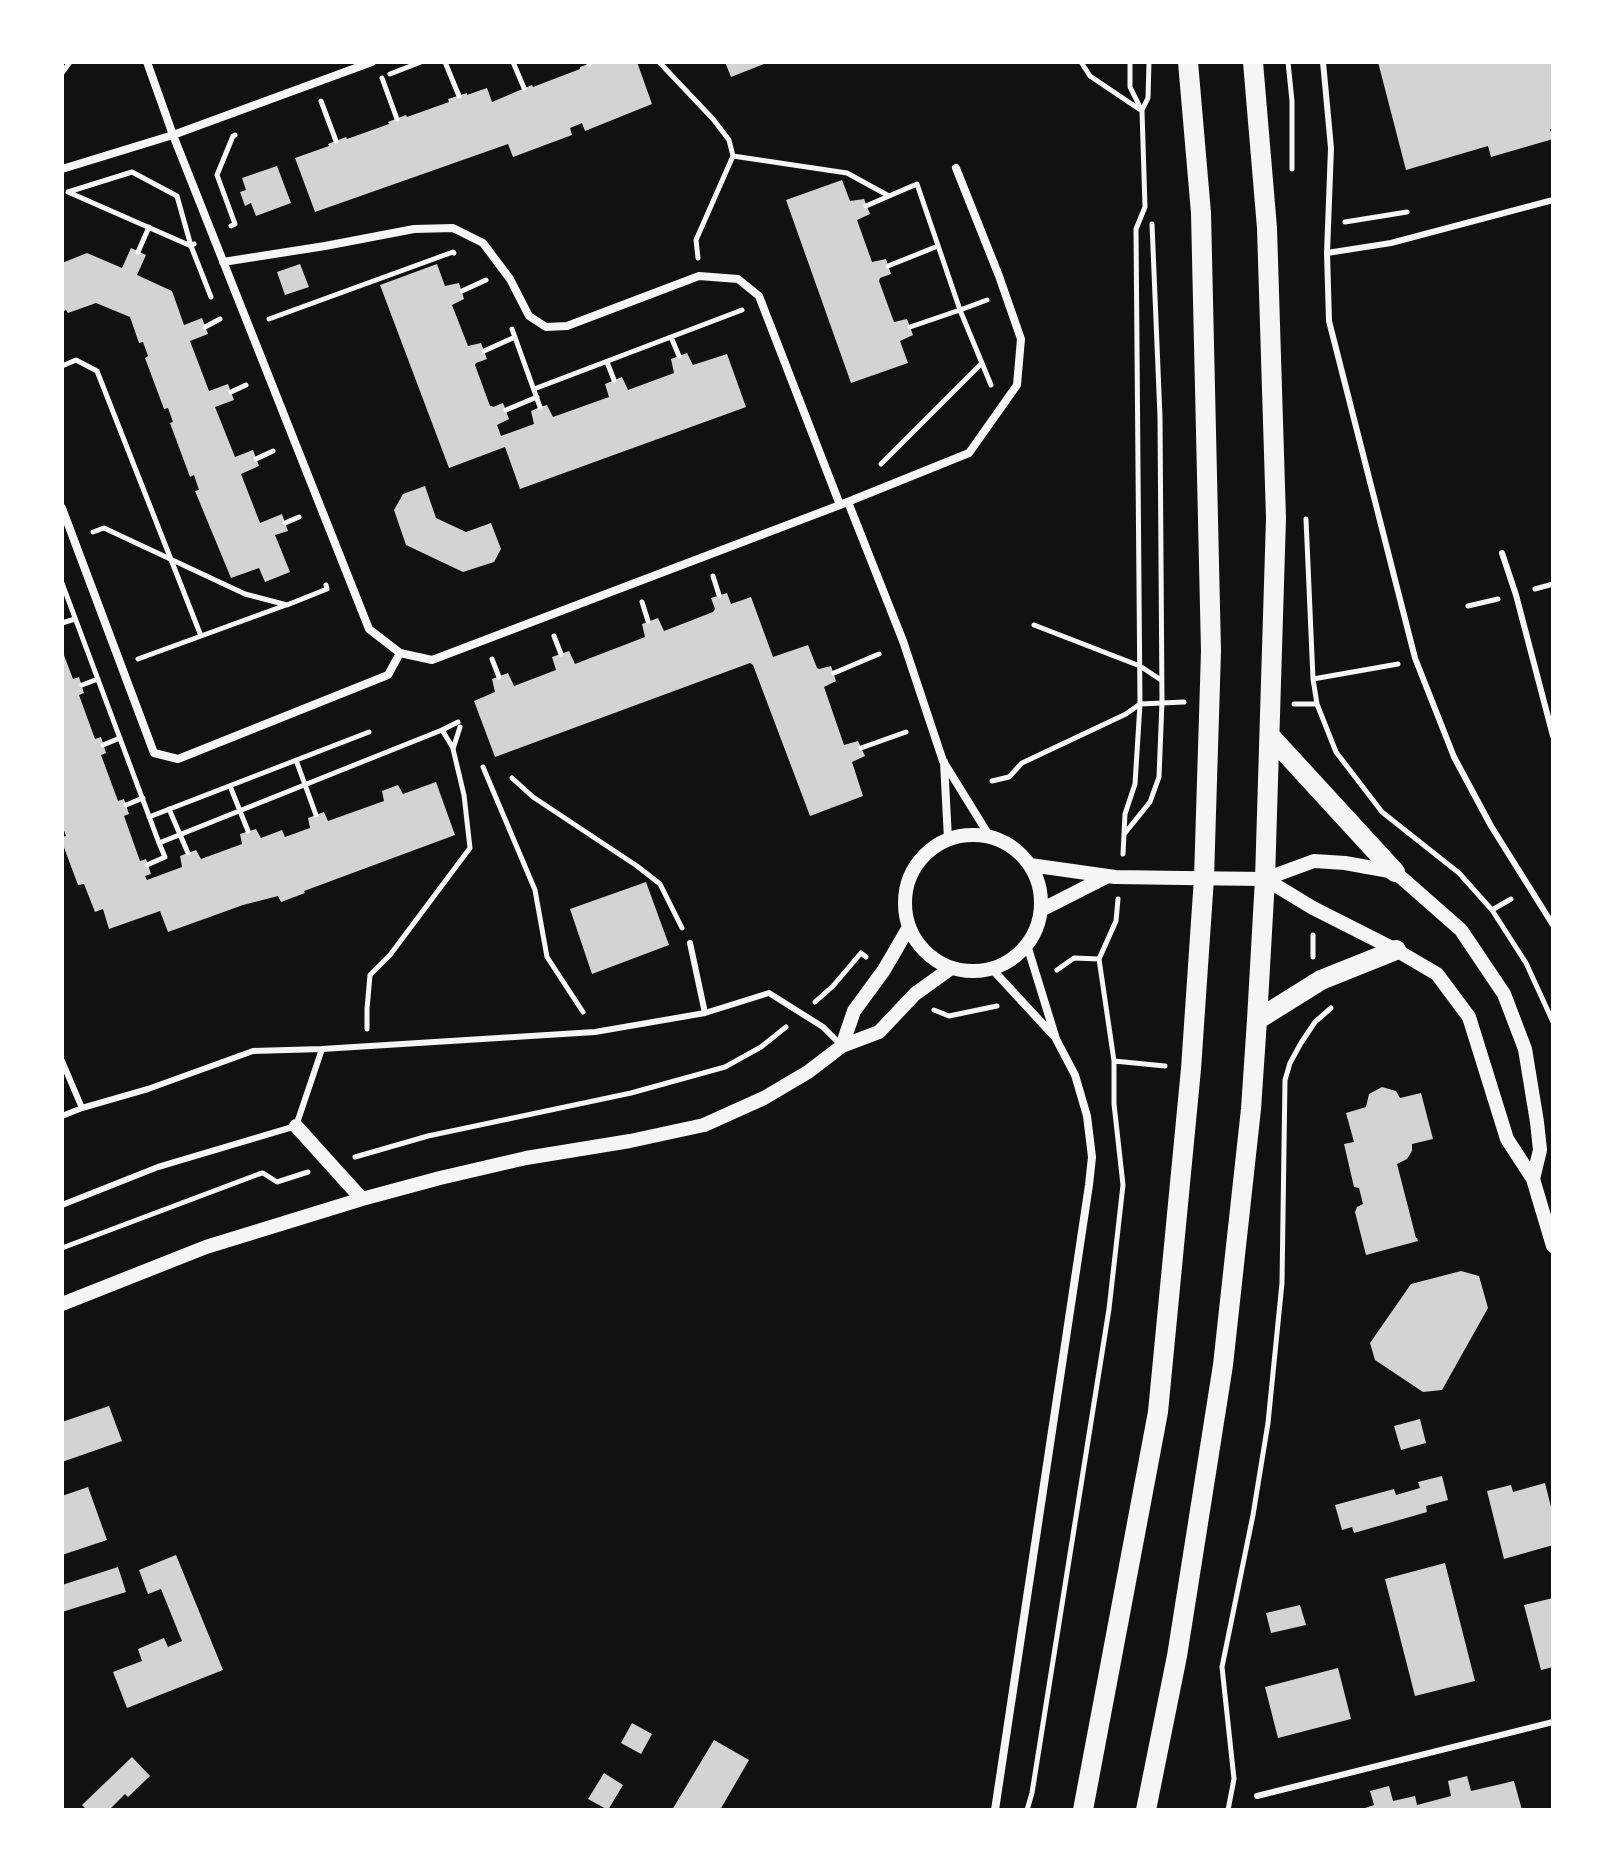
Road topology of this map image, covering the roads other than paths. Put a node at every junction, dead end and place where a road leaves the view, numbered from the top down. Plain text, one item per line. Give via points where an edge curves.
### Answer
1 (147, 62) edge
2 (372, 62) edge
3 (1188, 62) edge
4 (1253, 62) edge
5 (1323, 62) edge
6 (173, 135) junction
7 (956, 168) dead end
8 (62, 169) edge
9 (1553, 200) edge
10 (1327, 253) junction
11 (223, 262) junction
12 (844, 504) junction
13 (62, 508) edge
14 (1502, 553) dead end
15 (400, 653) junction
16 (1553, 736) edge
17 (1271, 737) junction
18 (943, 761) junction
19 (990, 837) junction
20 (948, 839) junction
21 (1030, 865) junction
22 (1395, 872) junction
23 (1109, 876) junction
24 (1204, 878) junction
25 (1265, 879) junction
26 (1041, 910) junction
27 (1553, 925) edge
28 (909, 927) junction
29 (690, 943) road end
30 (1027, 945) junction
31 (1396, 950) junction
32 (951, 968) junction
33 (992, 969) junction
34 (705, 1013) junction
35 (1257, 1020) junction
36 (1056, 1039) junction
37 (842, 1046) junction
38 (322, 1049) junction
39 (62, 1061) edge
40 (82, 1108) junction
41 (62, 1116) edge
42 (296, 1126) junction
43 (1533, 1179) junction
44 (362, 1199) junction
45 (62, 1205) edge
46 (1553, 1246) edge
47 (62, 1304) edge
48 (1553, 1722) edge
49 (1257, 1796) dead end
50 (995, 1810) edge
51 (1083, 1810) edge
52 (1146, 1810) edge

1 - 6 street
2 - 6 street
3 - 24 main road via 1201,213 1211,651
4 - 17 main road via 1267,228 1276,518
5 - 10 lane via 1331,148
6 - 8 street
6 - 11 street
7 - 12 street via 1021,339 1017,385 969,453
9 - 10 lane via 1391,243
10 - 27 lane via 1329,321 1415,658 1454,757
11 - 12 street via 414,229 453,228 483,243 529,316 546,327 567,326 699,276 738,279 759,296
11 - 15 street via 369,629
12 - 15 street via 432,660
12 - 18 street via 903,641
13 - 15 street via 154,753 178,759 388,675
14 - 16 lane
17 - 22 main road
17 - 25 main road
18 - 19 street
18 - 20 street
19 - 20 street
19 - 21 street via 1013,847
20 - 28 street via 915,866 907,885
21 - 23 street
21 - 26 street via 1040,887
22 - 25 street via 1314,861
22 - 43 street via 1461,930 1504,994 1525,1049 1537,1122 1540,1150
23 - 24 street
23 - 26 street
24 - 25 street
24 - 51 main road via 1158,1412
25 - 31 street
25 - 35 main road
26 - 30 street
28 - 32 street via 933,958
28 - 37 street via 854,1011
29 - 34 lane
30 - 33 street
30 - 36 street
31 - 35 main road via 1321,980
31 - 43 street via 1437,974 1469,1017 1507,1139
32 - 33 street
32 - 37 street via 915,994 879,1032
33 - 36 street
34 - 37 lane via 769,993 823,1027
34 - 38 lane via 595,1032
35 - 52 main road via 1223,1365 1177,1656
36 - 50 street via 1075,1075 1092,1157
37 - 44 street via 764,1098 704,1125 526,1158
38 - 40 lane via 253,1051
38 - 42 lane
39 - 40 lane
40 - 41 lane
42 - 44 street
42 - 45 lane via 158,1167
43 - 46 street
44 - 47 street via 206,1247
48 - 49 lane

